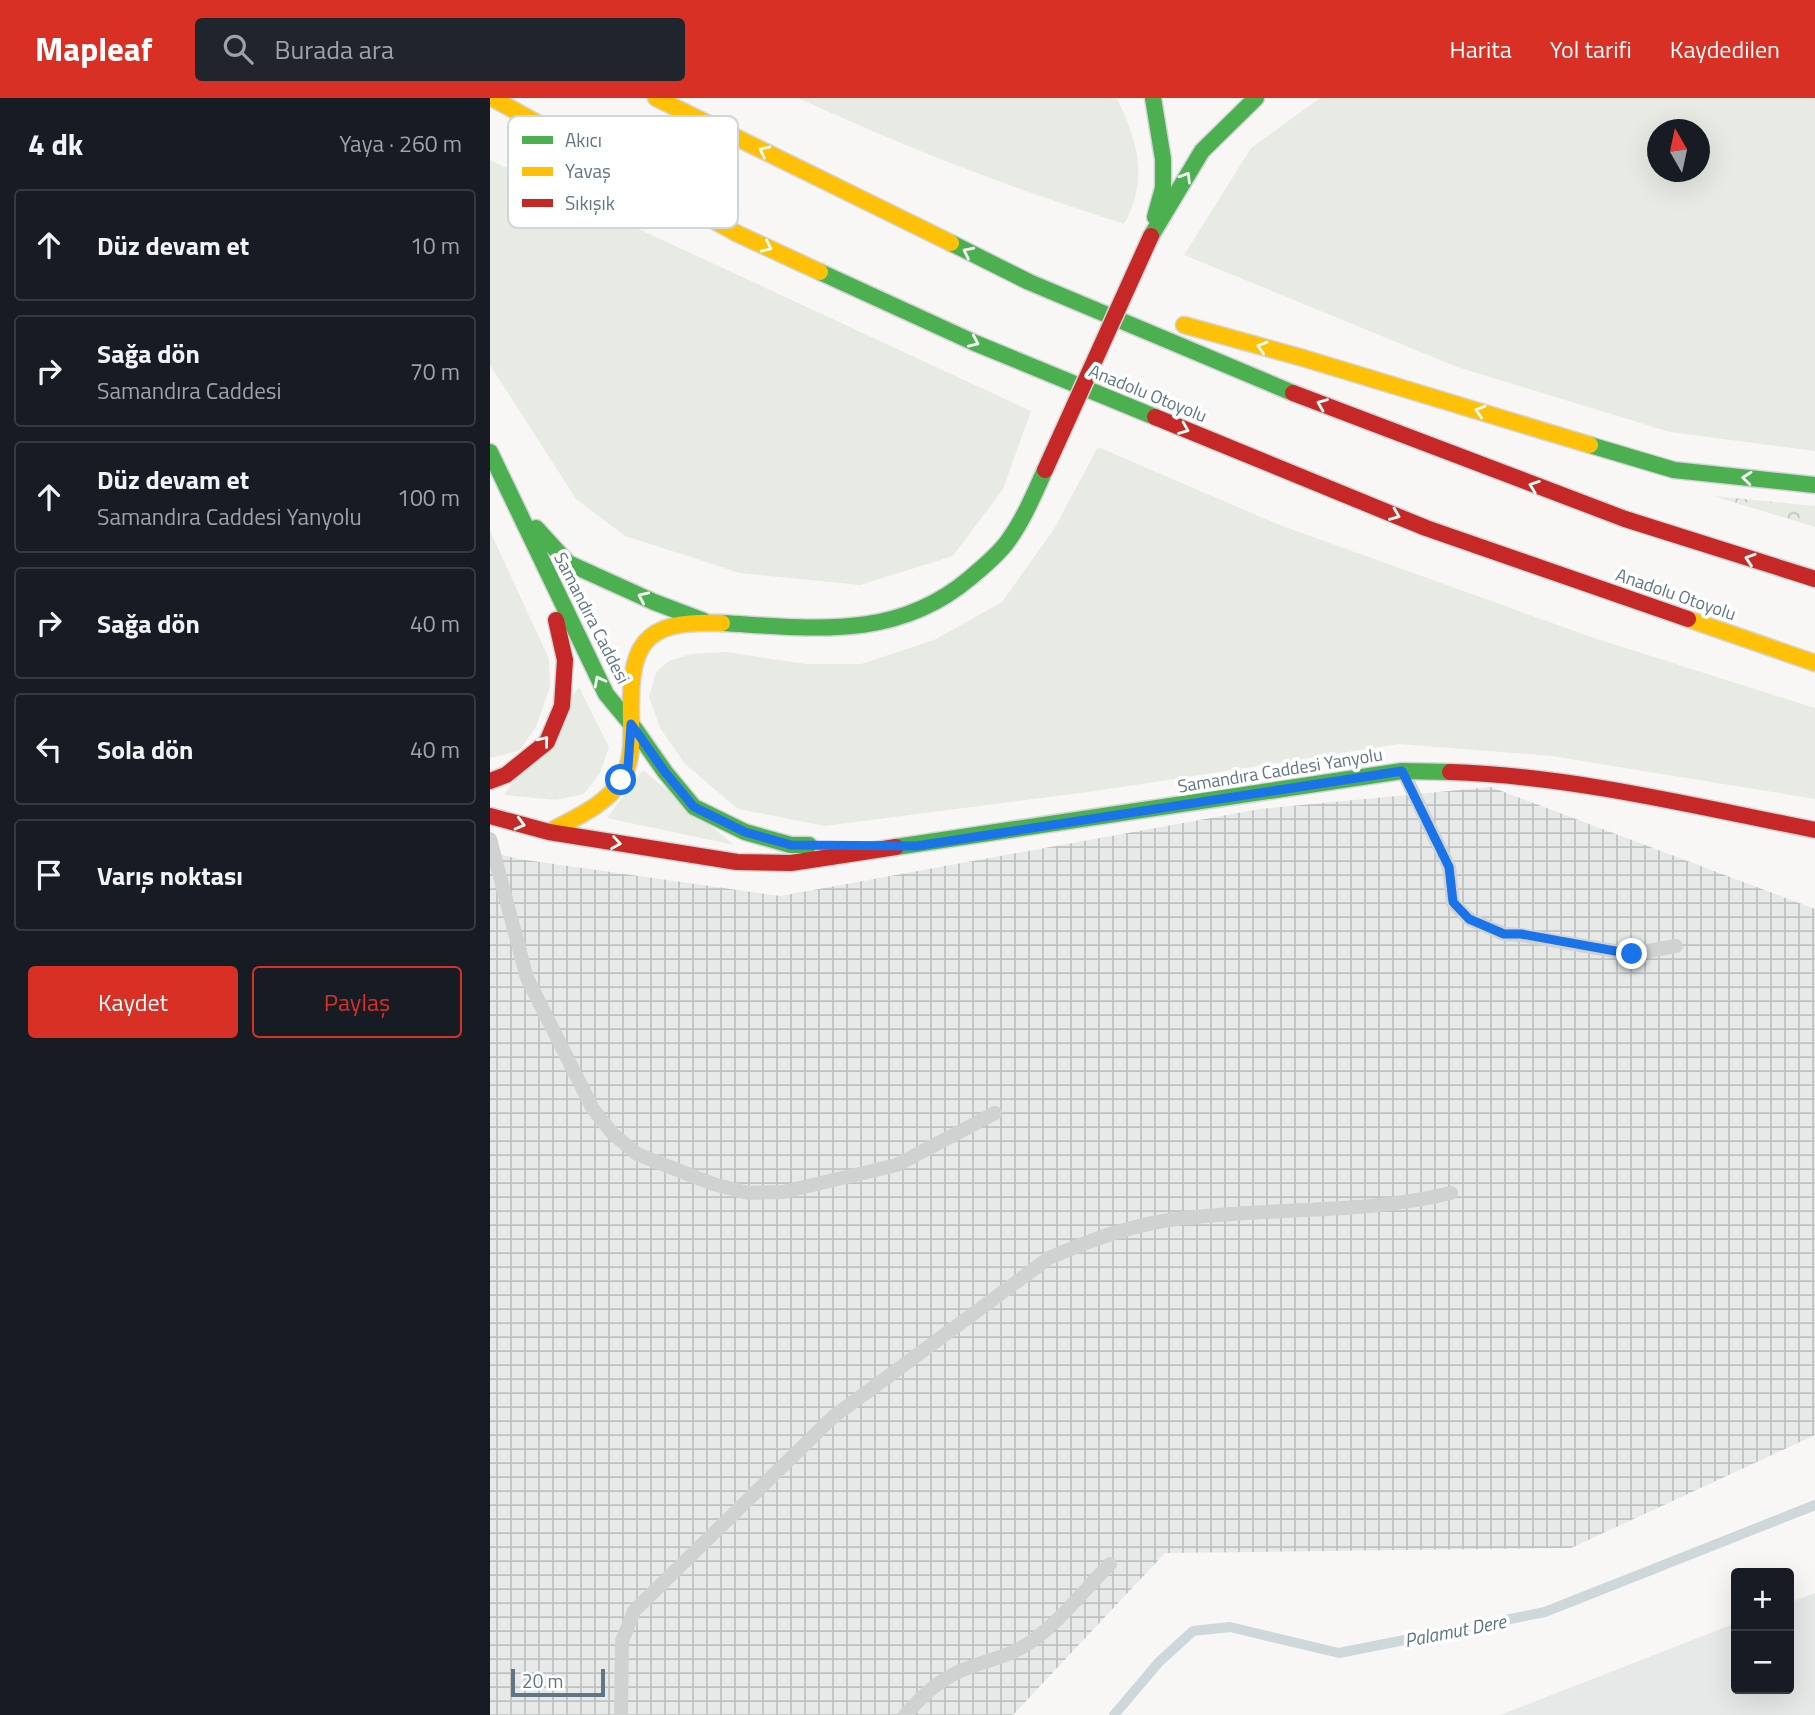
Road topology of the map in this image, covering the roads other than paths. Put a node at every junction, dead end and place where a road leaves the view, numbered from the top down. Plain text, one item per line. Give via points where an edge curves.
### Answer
1 (492, 98) edge
2 (656, 98) edge
3 (1139, 98) edge
4 (1153, 98) edge
5 (1256, 98) edge
6 (525, 116) edge
7 (692, 116) edge
8 (738, 138) edge
9 (1163, 159) junction
10 (727, 228) edge
11 (1151, 236) junction
12 (1029, 282) junction
13 (1147, 314) dead end
14 (1173, 322) dead end
15 (490, 452) edge
16 (1815, 485) edge
17 (516, 506) junction
18 (1815, 579) edge
19 (553, 587) junction
20 (706, 622) junction
21 (1815, 663) edge
22 (631, 724) junction
23 (1402, 771) junction
24 (490, 781) edge
25 (490, 816) edge
26 (1815, 830) edge
27 (549, 832) junction
28 (490, 839) edge
29 (916, 846) junction
30 (1676, 946) dead end
31 (995, 1113) dead end
32 (1451, 1193) dead end
33 (1110, 1564) dead end
34 (621, 1715) edge
35 (905, 1715) edge

1 -> 6 main road, Anadolu Otoyolu
7 -> 2 main road
3 - 9 main road
4 - 9 main road
11 -> 5 main road via 1202,151
12 -> 8 main road
9 - 11 main road via 1163,188
10 -> 21 main road, Anadolu Otoyolu via 975,342 1426,528
11 - 20 main road, bridge via 1009,541 966,584 915,615 865,627
12 - 13 main road
18 -> 12 main road via 1625,519 1477,465
16 -> 14 main road via 1674,470
15 - 17 main road, Samandıra Caddesi
17 - 19 main road, Samandıra Caddesi
20 -> 17 main road via 568,563
22 -> 19 main road, Samandıra Caddesi via 606,694
24 -> 19 main road via 506,775 547,742 562,706 565,660
20 - 22 main road via 676,623 649,636 635,658
22 - 27 main road via 628,767 621,780 599,802
22 - 29 main road, Samandıra Caddesi via 694,807 745,832 791,845
23 - 26 main road, Samandıra Caddesi Yanyolu via 1501,774
23 - 29 main road, Samandıra Caddesi Yanyolu
23 - 30 lane via 1449,867 1453,902 1469,919 1504,934 1632,954
25 -> 27 main road
27 -> 29 main road via 737,862 791,863
28 - 31 lane via 527,978 593,1109 637,1154 713,1184 748,1193 783,1192 898,1165
32 - 34 lane via 1368,1206 1176,1219 1126,1229 1049,1258 833,1417 634,1611 622,1641
33 - 35 lane via 1046,1630 1006,1656 937,1683

